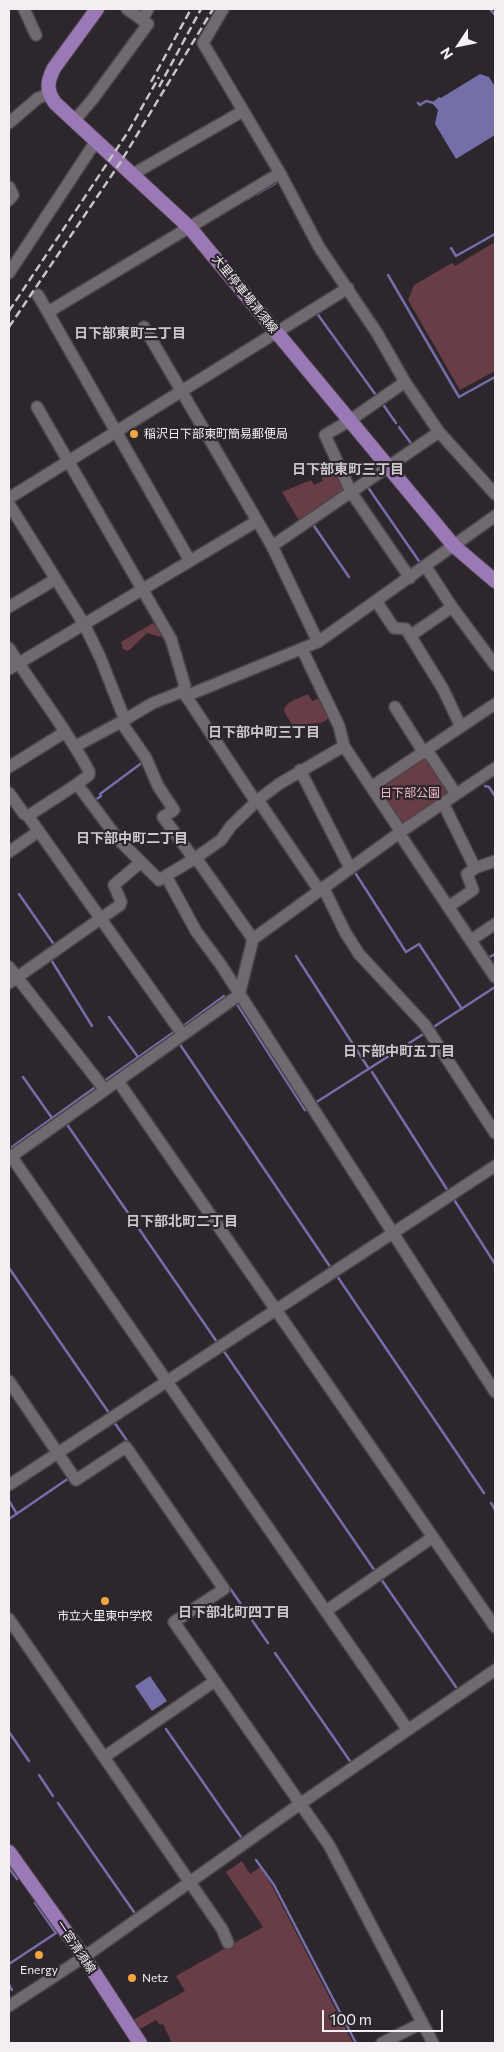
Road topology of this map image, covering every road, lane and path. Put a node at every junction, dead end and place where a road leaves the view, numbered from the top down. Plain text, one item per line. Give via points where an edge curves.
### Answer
1 (24, 9) edge
2 (97, 9) edge
3 (127, 9) edge
4 (148, 9) edge
5 (223, 9) edge
6 (142, 20) junction
7 (36, 35) dead end
8 (49, 94) junction
9 (243, 111) junction
10 (10, 118) edge
11 (74, 120) junction
12 (96, 142) junction
13 (280, 173) junction
14 (133, 174) junction
15 (9, 187) edge
16 (9, 200) edge
17 (190, 228) junction
18 (9, 274) edge
19 (348, 288) junction
20 (38, 295) dead end
21 (48, 312) junction
22 (144, 327) dead end
23 (276, 332) junction
24 (405, 382) junction
25 (182, 391) junction
26 (37, 408) dead end
27 (349, 421) junction
28 (116, 432) junction
29 (438, 432) junction
30 (67, 462) junction
31 (388, 467) junction
32 (351, 492) junction
33 (495, 494) edge
34 (9, 498) edge
35 (9, 504) edge
36 (495, 516) edge
37 (257, 521) junction
38 (272, 546) junction
39 (454, 546) junction
40 (190, 561) junction
41 (426, 567) junction
42 (410, 578) junction
43 (56, 579) junction
44 (495, 580) edge
45 (141, 590) junction
46 (376, 601) junction
47 (9, 607) edge
48 (452, 607) junction
49 (84, 624) junction
50 (410, 636) junction
51 (318, 642) junction
52 (9, 648) edge
53 (302, 649) junction
54 (13, 666) edge
55 (495, 666) edge
56 (183, 694) junction
57 (495, 704) edge
58 (395, 708) dead end
59 (123, 721) junction
60 (461, 727) junction
61 (66, 732) junction
62 (76, 746) junction
63 (344, 746) junction
64 (426, 752) junction
65 (9, 768) edge
66 (495, 768) edge
67 (300, 770) junction
68 (77, 784) junction
69 (371, 787) junction
70 (9, 793) edge
71 (456, 794) junction
72 (257, 801) junction
73 (443, 803) junction
74 (28, 816) junction
75 (38, 831) junction
76 (400, 832) junction
77 (9, 852) edge
78 (195, 859) junction
79 (495, 861) edge
80 (141, 862) junction
81 (350, 868) junction
82 (475, 868) junction
83 (166, 876) junction
84 (321, 888) junction
85 (448, 907) junction
86 (101, 918) junction
87 (495, 924) edge
88 (253, 938) junction
89 (471, 940) junction
90 (9, 967) edge
91 (495, 977) edge
92 (13, 980) edge
93 (239, 995) junction
94 (183, 1035) junction
95 (118, 1081) junction
96 (105, 1090) junction
97 (495, 1133) edge
98 (11, 1154) edge
99 (495, 1166) edge
100 (393, 1233) junction
101 (276, 1310) junction
102 (9, 1381) edge
103 (167, 1381) junction
104 (495, 1392) edge
105 (58, 1453) junction
106 (9, 1485) edge
107 (433, 1537) junction
108 (326, 1611) junction
109 (9, 1619) edge
110 (495, 1627) edge
111 (495, 1670) edge
112 (215, 1681) junction
113 (408, 1730) junction
114 (104, 1757) junction
115 (300, 1804) junction
116 (9, 1852) edge
117 (190, 1882) junction
118 (228, 1943) dead end
119 (84, 1957) junction
120 (9, 2006) edge
121 (422, 2022) junction
122 (140, 2043) edge
123 (382, 2043) edge
124 (433, 2043) edge

1 - 7 street
2 - 8 main road via 54,68 49,78
3 - 6 street
4 - 6 street
5 - 9 street via 203,43
6 - 11 street via 148,24
8 - 10 street
8 - 11 main road, 大里停車場清須線
9 - 13 street
9 - 14 street
11 - 12 main road, 大里停車場清須線
12 - 14 main road, 大里停車場清須線
12 - 18 street
13 - 17 street
13 - 19 street via 319,247
14 - 17 main road, 大里停車場清須線
15 - 16 street via 13,195
17 - 21 street
17 - 23 main road, 大里停車場清須線
19 - 23 street
19 - 24 street
20 - 21 street
21 - 28 street
22 - 25 street
23 - 25 street
23 - 27 main road, 大里停車場清須線
24 - 27 street
24 - 29 street
25 - 28 street
25 - 37 street
26 - 30 street
27 - 31 main road, 大里停車場清須線
27 - 32 street via 325,435
28 - 30 street
28 - 40 street
29 - 31 street
29 - 33 street
30 - 34 street
30 - 45 street
31 - 32 street
31 - 39 main road, 大里停車場清須線
32 - 38 street
32 - 42 street
35 - 43 street
36 - 39 street
37 - 38 street
37 - 40 street
38 - 51 street
39 - 41 street
39 - 44 main road, 大里停車場清須線
40 - 45 street
41 - 42 street
41 - 48 street
42 - 46 street
43 - 47 street
43 - 49 street
45 - 49 street
45 - 56 street via 171,639 185,686
46 - 50 street via 394,628 406,629
46 - 51 street
48 - 50 street
48 - 55 street
49 - 54 street
49 - 59 street via 100,657
50 - 60 street via 444,689
51 - 53 street
52 - 54 street
53 - 56 street
53 - 63 street via 339,726
54 - 61 street
56 - 59 street via 153,702
56 - 72 street
57 - 60 street
58 - 64 street
59 - 62 street
59 - 78 street via 174,810 163,817
60 - 64 street
61 - 62 street
61 - 65 street
62 - 68 street via 89,771 89,775
63 - 67 street
63 - 69 street
64 - 69 street
64 - 71 street
66 - 71 street
67 - 72 street
67 - 81 street
68 - 74 street
68 - 80 street via 118,839
69 - 76 street
70 - 74 street
71 - 73 street
72 - 78 street via 221,840
72 - 84 street
73 - 76 street
73 - 82 street
74 - 75 street
75 - 77 street
75 - 86 street
76 - 81 street
76 - 85 street
78 - 83 street
78 - 88 street
79 - 82 street
80 - 83 street via 159,880
80 - 86 street via 114,885 120,905
81 - 84 street
82 - 85 street via 467,874 473,890
83 - 93 street via 196,931
84 - 88 street
84 - 97 street via 359,954 425,1025
85 - 89 street
86 - 92 street
86 - 94 street
87 - 89 street
88 - 93 street
89 - 91 street
90 - 92 street
92 - 96 street
93 - 94 street
93 - 100 street
94 - 95 street
95 - 96 street
95 - 101 street
96 - 98 street
98 - 103 street
99 - 100 street
100 - 101 street
100 - 104 street
101 - 103 street
101 - 107 street
102 - 105 street
103 - 105 street
103 - 108 street
105 - 106 street
105 - 112 street via 76,1480 126,1447 214,1573 224,1589 174,1622
107 - 108 street
107 - 110 street
108 - 113 street
109 - 114 street
111 - 113 street
112 - 114 street
112 - 115 street
113 - 115 street
114 - 117 street
115 - 117 street
115 - 121 street via 329,1845
116 - 119 main road, 一宮清須線
117 - 118 street
117 - 119 street
119 - 120 street
119 - 122 main road, 一宮清須線
121 - 123 street
121 - 124 street

